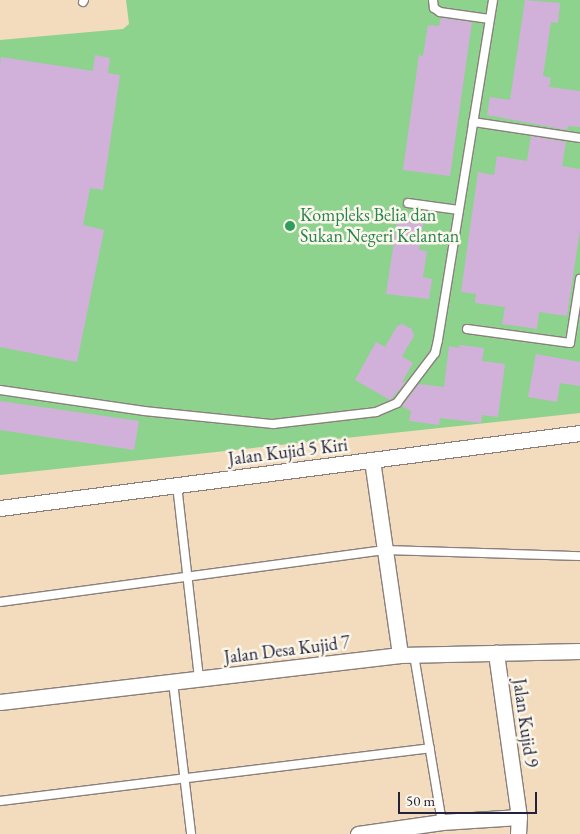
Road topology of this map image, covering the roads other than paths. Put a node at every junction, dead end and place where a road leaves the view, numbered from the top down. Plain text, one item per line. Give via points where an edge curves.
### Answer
1 (433, 0) edge
2 (493, 0) edge
3 (490, 19) junction
4 (472, 122) junction
5 (580, 138) edge
6 (408, 203) dead end
7 (459, 210) junction
8 (580, 279) edge
9 (467, 328) dead end
10 (0, 390) edge
11 (580, 433) edge
12 (372, 460) junction
13 (177, 485) junction
14 (0, 508) edge
15 (385, 550) junction
16 (580, 556) edge
17 (187, 577) junction
18 (0, 602) edge
19 (580, 651) edge
20 (496, 653) junction
21 (407, 655) junction
22 (199, 679) junction
23 (173, 682) junction
24 (0, 702) edge
25 (430, 748) junction
26 (184, 778) junction
27 (0, 801) edge
28 (519, 817) junction
29 (442, 822) junction
30 (190, 834) edge
31 (358, 834) edge
32 (518, 834) edge

1 - 3 lane via 434,8 440,12
2 - 3 lane
3 - 4 lane
4 - 5 lane
4 - 7 lane
6 - 7 lane
7 - 10 lane via 434,353 397,404 388,409 273,424 246,423
8 - 9 lane via 570,343
11 - 12 street, Jalan Kujid 5 Kiri
12 - 13 street, Jalan Kujid 5 Kiri
12 - 15 street
13 - 14 street, Jalan Kujid 5 Kiri
13 - 17 lane
15 - 16 lane
15 - 17 lane
15 - 21 street
17 - 18 lane
17 - 22 lane
19 - 20 street, Jalan Desa Kujid 7
20 - 21 street, Jalan Desa Kujid 7
20 - 28 street, Jalan Kujid 9
21 - 22 street, Jalan Desa Kujid 7
21 - 25 lane
22 - 23 street, Jalan Desa Kujid 7
23 - 24 street, Jalan Desa Kujid 7
23 - 26 lane
25 - 26 lane
25 - 29 lane
26 - 27 lane
26 - 30 lane
28 - 29 street
28 - 32 street, Jalan Kujid 9
29 - 31 street

